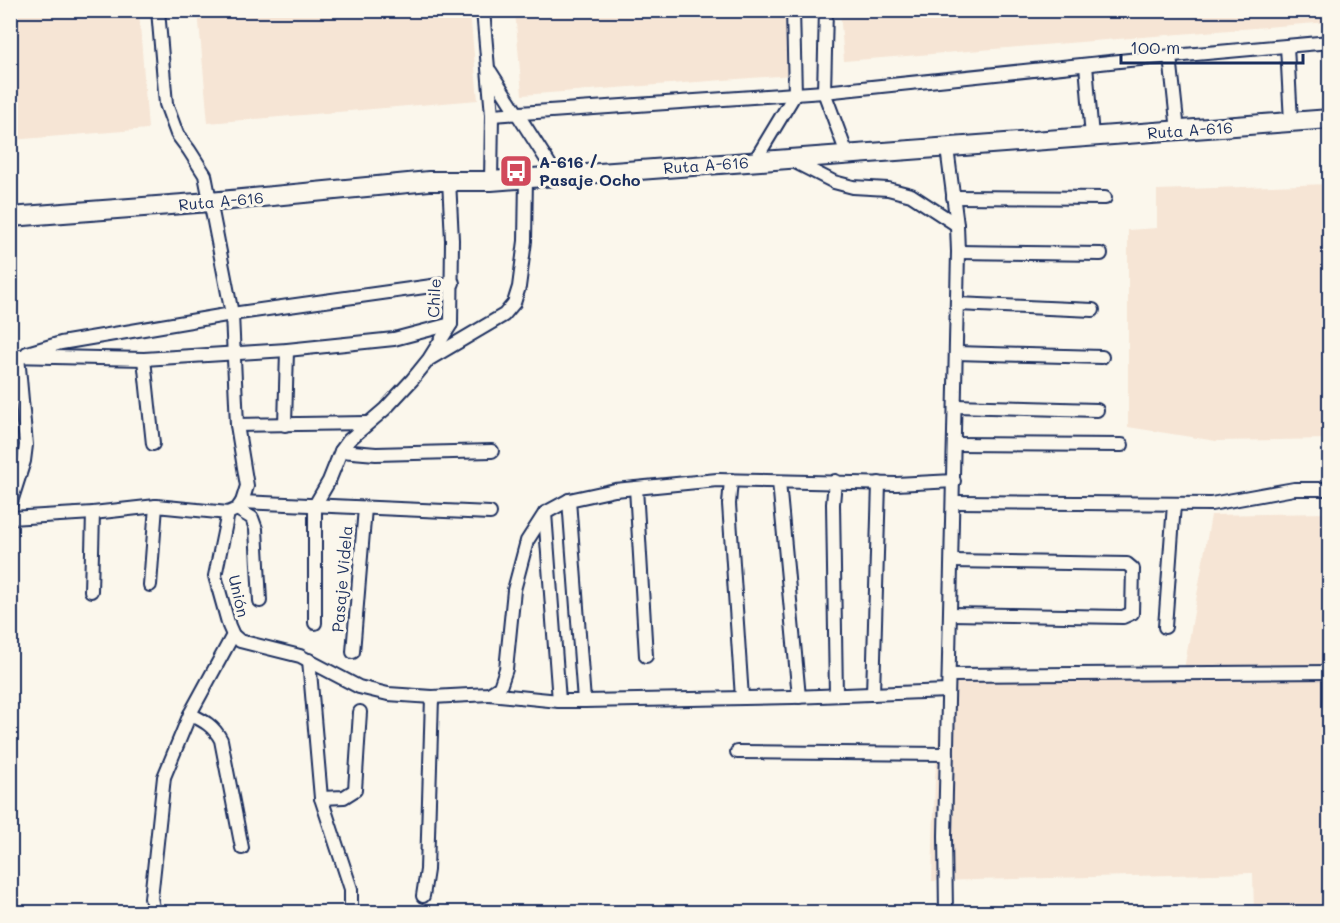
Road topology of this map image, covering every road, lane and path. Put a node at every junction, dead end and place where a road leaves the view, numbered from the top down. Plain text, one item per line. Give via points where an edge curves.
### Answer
1 (158, 10) edge
2 (483, 10) edge
3 (793, 10) edge
4 (826, 10) edge
5 (1329, 42) edge
6 (1287, 46) junction
7 (1170, 56) junction
8 (1086, 65) junction
9 (488, 68) junction
10 (824, 92) junction
11 (795, 94) junction
12 (517, 114) junction
13 (492, 116) junction
14 (1329, 119) edge
15 (1291, 122) junction
16 (1178, 131) junction
17 (1092, 137) junction
18 (946, 148) junction
19 (847, 154) junction
20 (788, 159) junction
21 (754, 162) junction
22 (557, 176) junction
23 (526, 178) junction
24 (449, 180) junction
25 (491, 181) junction
26 (953, 197) junction
27 (1105, 198) dead end
28 (210, 202) junction
29 (10, 217) edge
30 (957, 225) junction
31 (958, 252) junction
32 (1101, 254) dead end
33 (453, 283) junction
34 (957, 304) junction
35 (1093, 310) dead end
36 (232, 314) junction
37 (451, 324) junction
38 (287, 350) junction
39 (235, 353) junction
40 (956, 353) junction
41 (14, 356) edge
42 (1102, 357) dead end
43 (144, 359) junction
44 (429, 359) junction
45 (955, 406) junction
46 (1096, 410) dead end
47 (368, 423) junction
48 (237, 425) junction
49 (285, 425) junction
50 (153, 444) dead end
51 (954, 444) junction
52 (1122, 445) dead end
53 (341, 451) junction
54 (492, 451) dead end
55 (731, 480) junction
56 (835, 481) junction
57 (954, 481) junction
58 (779, 482) junction
59 (879, 483) junction
60 (636, 488) junction
61 (1329, 489) edge
62 (569, 500) junction
63 (953, 502) junction
64 (1174, 504) junction
65 (10, 505) edge
66 (156, 506) junction
67 (315, 506) junction
68 (236, 508) junction
69 (365, 508) junction
70 (93, 513) junction
71 (490, 513) dead end
72 (545, 513) junction
73 (10, 518) edge
74 (952, 561) junction
75 (150, 585) dead end
76 (91, 591) dead end
77 (260, 601) dead end
78 (951, 614) junction
79 (315, 623) dead end
80 (1166, 627) dead end
81 (233, 635) junction
82 (352, 652) dead end
83 (646, 656) dead end
84 (309, 660) junction
85 (1329, 672) edge
86 (949, 675) junction
87 (948, 691) junction
88 (489, 694) junction
89 (873, 694) junction
90 (836, 695) junction
91 (432, 697) junction
92 (799, 697) junction
93 (742, 699) junction
94 (559, 701) junction
95 (584, 701) junction
96 (360, 712) dead end
97 (190, 714) junction
98 (737, 752) dead end
99 (947, 754) junction
100 (321, 798) junction
101 (242, 848) dead end
102 (423, 896) dead end
103 (154, 912) edge
104 (351, 912) edge
105 (946, 912) edge

1 - 28 street, Unión via 166,104 177,134 205,175
2 - 9 street
3 - 11 street
4 - 10 street
5 - 6 street
6 - 7 street
6 - 15 street
7 - 8 street
7 - 16 street
8 - 10 street
8 - 17 street
9 - 12 street
9 - 13 street
10 - 11 street
10 - 19 street
11 - 12 street
11 - 21 street
12 - 13 street
12 - 22 street
13 - 25 street
14 - 15 main road, Ruta A-616
15 - 16 main road, Ruta A-616
16 - 17 main road, Ruta A-616
17 - 18 main road, Ruta A-616
18 - 19 main road, Ruta A-616
18 - 26 street
19 - 20 main road, Ruta A-616
20 - 21 main road, Ruta A-616
20 - 30 street via 834,182 911,195
21 - 22 main road, Ruta A-616
22 - 23 main road, Ruta A-616
23 - 25 main road, Ruta A-616
23 - 44 street via 525,241 514,303 504,315
24 - 25 main road, Ruta A-616
24 - 28 main road, Ruta A-616
24 - 33 street, Chile
26 - 27 street
26 - 30 street
28 - 29 main road, Ruta A-616
28 - 36 street, Unión
30 - 31 street
31 - 32 street
31 - 34 street
33 - 36 street
33 - 37 street, Chile
34 - 35 street
34 - 40 street
36 - 39 street, Unión
36 - 41 street via 61,343
37 - 38 street via 394,339
37 - 44 street, Chile
38 - 39 street
38 - 49 street
39 - 43 street
39 - 48 street, Unión
40 - 42 street
40 - 45 street
41 - 43 street
41 - 65 street via 26,445
43 - 50 street
44 - 47 street, Chile
45 - 46 street
45 - 51 street
47 - 49 street
47 - 53 street, Chile
48 - 49 street
48 - 68 street, Unión via 247,486
51 - 52 street
51 - 57 street
53 - 54 street
53 - 67 street, Chile
55 - 58 street
55 - 60 street
55 - 93 street via 729,504
56 - 58 street
56 - 59 street
56 - 90 street
57 - 59 street
57 - 63 street
58 - 92 street
59 - 89 street
60 - 62 street
60 - 83 street
61 - 64 street via 1294,489 1211,504
62 - 72 street
62 - 95 street
63 - 64 street
63 - 74 street
64 - 80 street
66 - 68 street
66 - 70 street
66 - 75 street
67 - 68 street
67 - 69 street
67 - 79 street
68 - 77 street via 252,518 256,529
68 - 81 street, Unión via 215,576
69 - 71 street
69 - 82 street, Pasaje Videla
70 - 73 street
70 - 76 street
72 - 88 street via 527,541 514,590 506,669 500,687
72 - 94 street
74 - 78 street
74 - 78 street via 1127,564 1133,569 1132,613 1123,617
78 - 86 street
81 - 84 street, Unión via 240,641
81 - 97 street
84 - 91 street, Unión via 359,687
84 - 100 street
85 - 86 street
86 - 87 street
87 - 89 street, Unión
87 - 99 street
88 - 91 street, Unión
88 - 94 street, Unión
89 - 90 street, Unión
90 - 92 street, Unión
91 - 102 street
92 - 93 street, Unión
93 - 95 street, Unión
94 - 95 street, Unión
96 - 100 street via 355,790 344,797
97 - 101 street via 207,722 221,740
97 - 103 street via 165,777 151,898
98 - 99 street
99 - 105 street
100 - 104 street via 351,889

